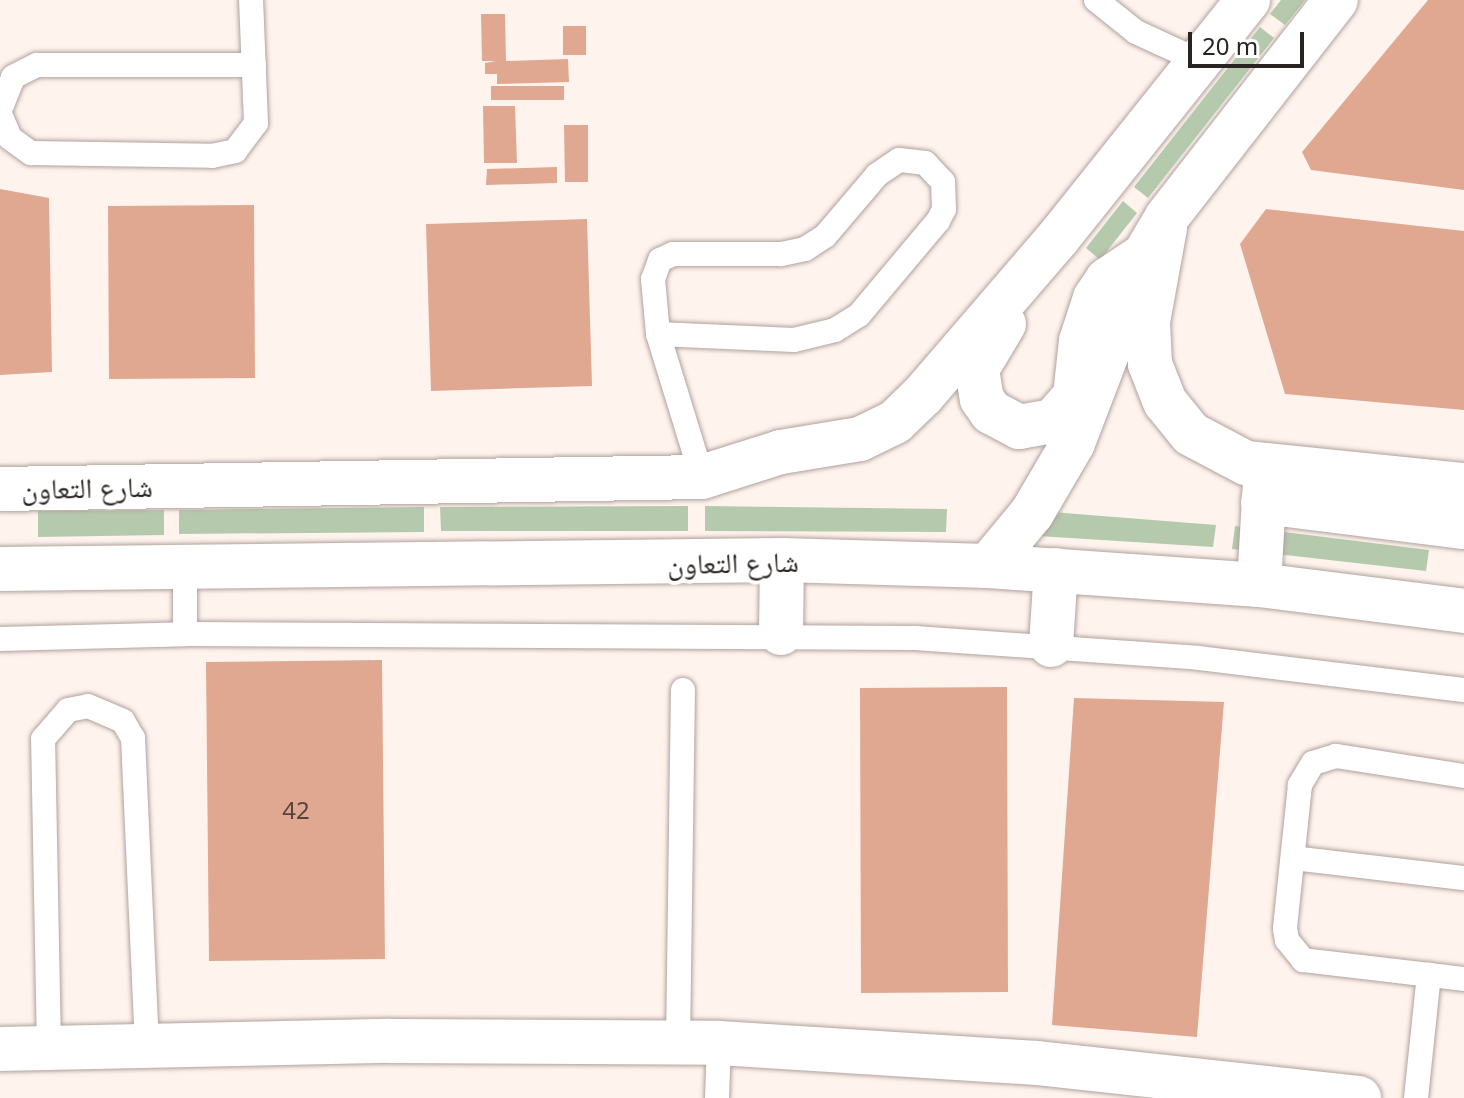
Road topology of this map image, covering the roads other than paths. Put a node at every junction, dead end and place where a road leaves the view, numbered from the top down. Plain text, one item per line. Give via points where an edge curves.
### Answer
1 (251, 0) edge
2 (1248, 0) edge
3 (1336, 0) edge
4 (1099, 1) edge
5 (1199, 61) junction
6 (254, 65) junction
7 (0, 112) edge
8 (1167, 217) junction
9 (1058, 238) junction
10 (1145, 254) junction
11 (658, 334) junction
12 (702, 477) junction
13 (1265, 484) junction
14 (1464, 485) edge
15 (6, 486) edge
16 (1464, 527) edge
17 (782, 560) junction
18 (988, 566) junction
19 (185, 568) junction
20 (0, 569) edge
21 (1056, 570) junction
22 (1259, 585) junction
23 (1464, 611) edge
24 (781, 633) junction
25 (185, 634) junction
26 (0, 639) edge
27 (1051, 645) junction
28 (683, 690) dead end
29 (1464, 690) edge
30 (1464, 776) edge
31 (1293, 858) junction
32 (1464, 878) edge
33 (1429, 975) junction
34 (1464, 979) edge
35 (698, 1044) junction
36 (147, 1045) junction
37 (49, 1048) junction
38 (0, 1049) edge
39 (717, 1098) edge
40 (1357, 1098) edge
41 (1416, 1098) edge

1 - 6 lane
2 - 5 main road
3 - 8 main road
4 - 5 lane via 1155,44
5 - 9 main road
6 - 7 lane via 37,65 13,77
6 - 7 lane via 256,123 245,144 224,155 31,153 10,138
8 - 10 main road
8 - 13 main road via 1148,322 1156,384 1191,434
9 - 10 main road via 977,369 982,399 991,412 1019,427 1045,424 1066,410 1080,380 1081,341 1095,298 1107,280
9 - 12 main road, شارع التعاون via 895,422 860,439 781,452
10 - 18 main road via 1073,443 1032,513
11 - 11 lane via 653,272 666,257 805,249 825,236 877,175 899,160 925,163 943,182 944,209 938,221 859,315 835,330 794,340
11 - 12 lane
12 - 15 main road, شارع التعاون
13 - 14 main road
13 - 16 main road
13 - 22 main road
17 - 18 main road, شارع التعاون
17 - 19 main road, شارع التعاون
17 - 24 main road
18 - 21 main road, شارع التعاون
19 - 20 main road, شارع التعاون
19 - 25 lane
21 - 22 main road, شارع التعاون
21 - 27 main road
22 - 23 main road, شارع التعاون
24 - 25 lane
24 - 27 lane
25 - 26 lane
27 - 29 lane
28 - 35 lane
30 - 31 lane via 1323,757 1304,772 1300,785
31 - 32 lane
31 - 33 lane via 1285,928 1293,952 1316,963
33 - 34 lane
33 - 41 lane
35 - 36 main road
35 - 39 lane
35 - 40 main road via 1037,1063
36 - 37 main road
36 - 37 lane via 133,738 123,721 88,706 68,710 43,739
37 - 38 main road

